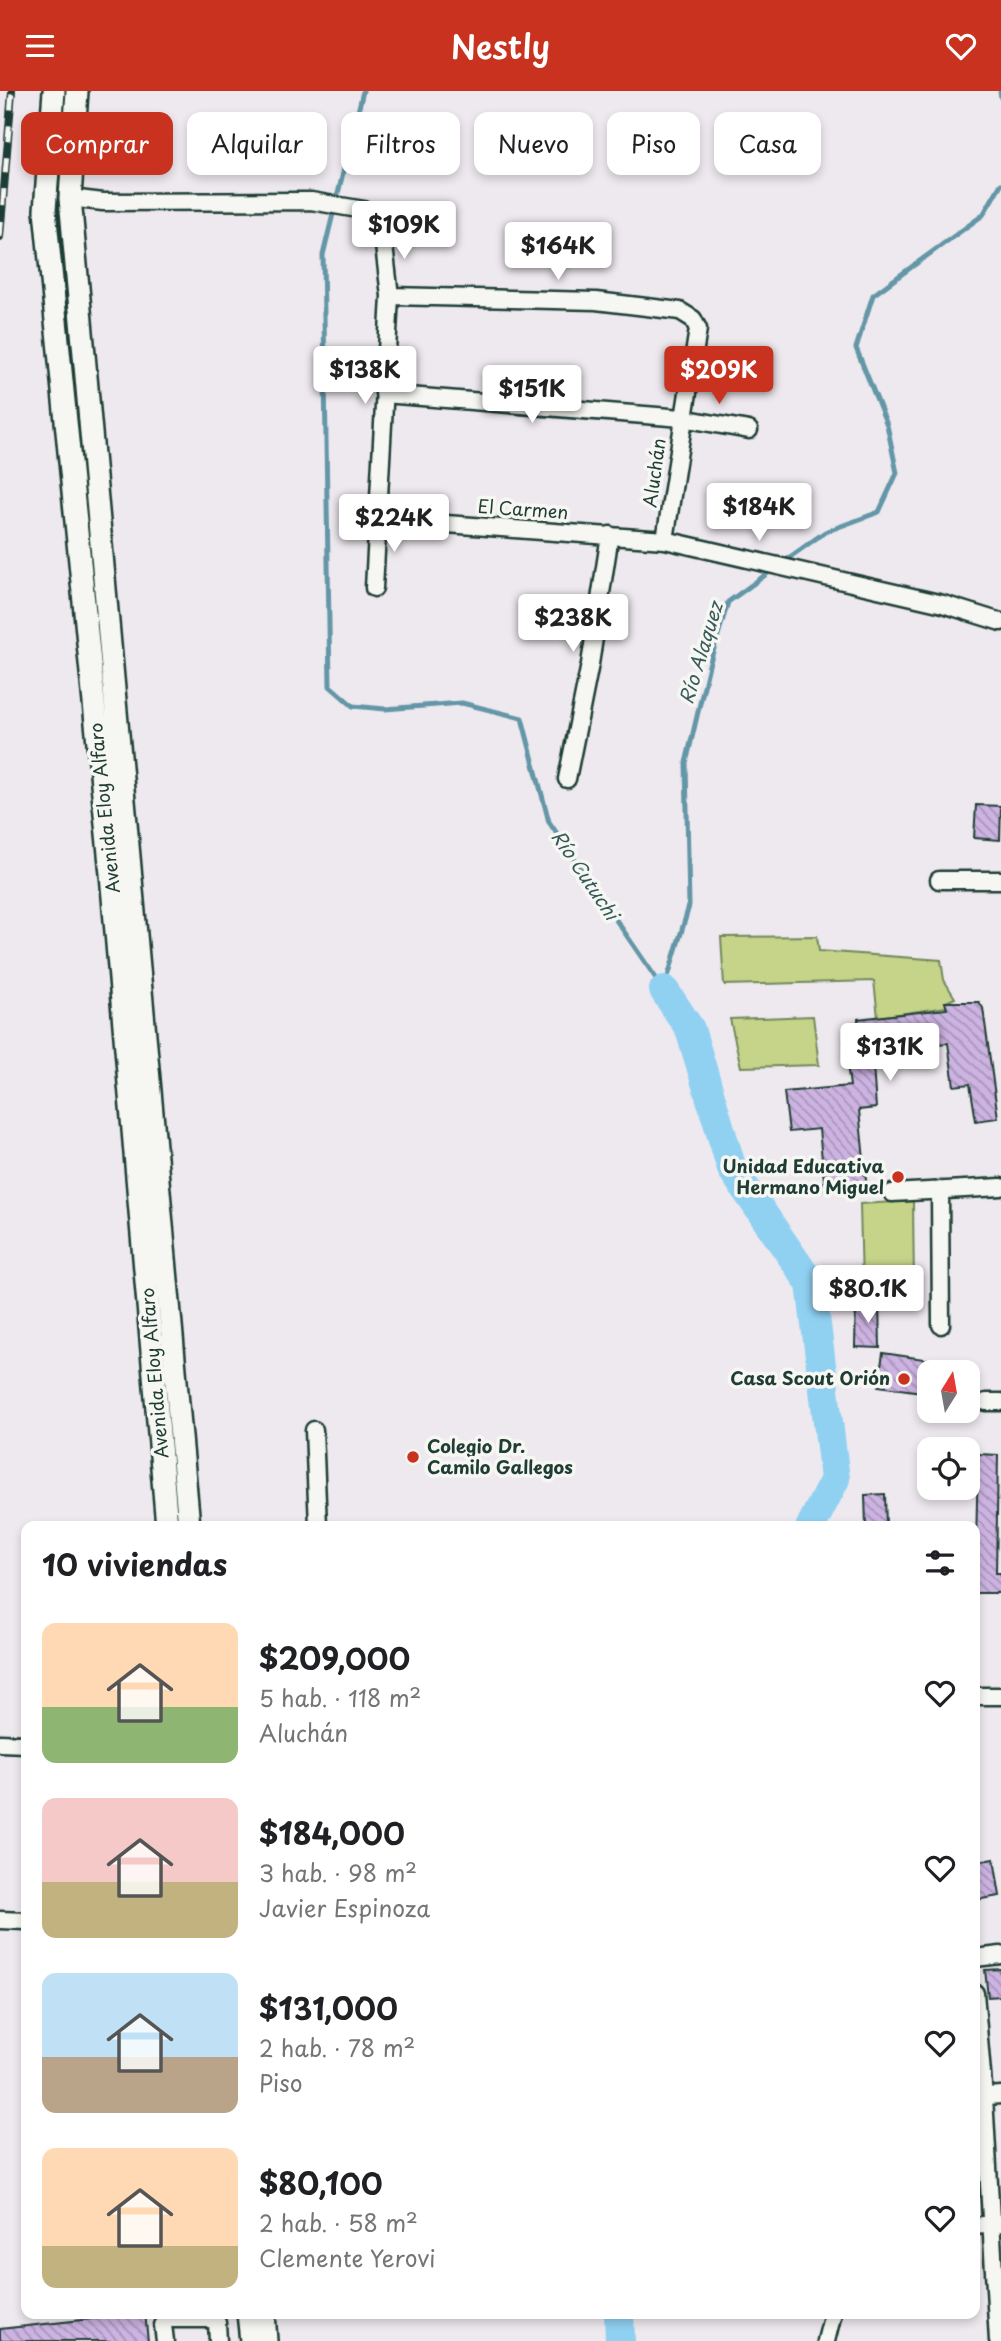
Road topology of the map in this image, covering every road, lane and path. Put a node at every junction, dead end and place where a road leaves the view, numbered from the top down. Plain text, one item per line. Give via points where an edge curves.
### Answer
1 (54, 91) edge
2 (78, 91) edge
3 (70, 198) junction
4 (390, 296) junction
5 (384, 394) junction
6 (682, 418) junction
7 (749, 430) dead end
8 (378, 519) junction
9 (610, 535) junction
10 (673, 542) junction
11 (374, 588) dead end
12 (1001, 622) edge
13 (567, 779) dead end
14 (939, 880) dead end
15 (1001, 880) edge
16 (1001, 1187) edge
17 (940, 1190) junction
18 (892, 1193) dead end
19 (942, 1325) dead end
20 (314, 1430) dead end
21 (167, 1521) edge
22 (189, 1521) edge
23 (318, 1521) edge
24 (980, 1696) edge
25 (1001, 1696) edge
26 (0, 1743) edge
27 (21, 1744) edge
28 (0, 1920) edge
29 (21, 1921) edge
30 (1001, 1955) edge
31 (980, 1957) edge
32 (980, 2036) edge
33 (987, 2096) edge
34 (989, 2224) edge
35 (249, 2319) edge
36 (264, 2319) edge
37 (831, 2319) edge
38 (165, 2341) edge
39 (218, 2341) edge
40 (251, 2341) edge
41 (266, 2341) edge
42 (825, 2341) edge
43 (998, 2341) edge

1 - 21 main road, Avenida Eloy Alfaro via 46,210 110,860
2 - 3 main road, Avenida Eloy Alfaro
3 - 4 street via 103,202 311,201 351,207 376,216 382,229
3 - 22 main road, Avenida Eloy Alfaro
4 - 5 street
4 - 6 street, Aluchán via 596,301 680,311 693,319 698,329
5 - 6 street
5 - 8 street
6 - 7 street
6 - 10 street, Aluchán
8 - 9 street, El Carmen
8 - 11 street
9 - 10 street, El Carmen
9 - 13 street
10 - 12 street, El Carmen via 943,604
14 - 15 street
16 - 17 street
17 - 18 street
17 - 19 street
20 - 23 street
24 - 25 street
26 - 27 street
28 - 29 street
30 - 31 street
32 - 33 street
33 - 34 street
34 - 43 street
35 - 40 main road
36 - 41 main road
37 - 42 street
38 - 39 street via 167,2319 211,2319 217,2323

